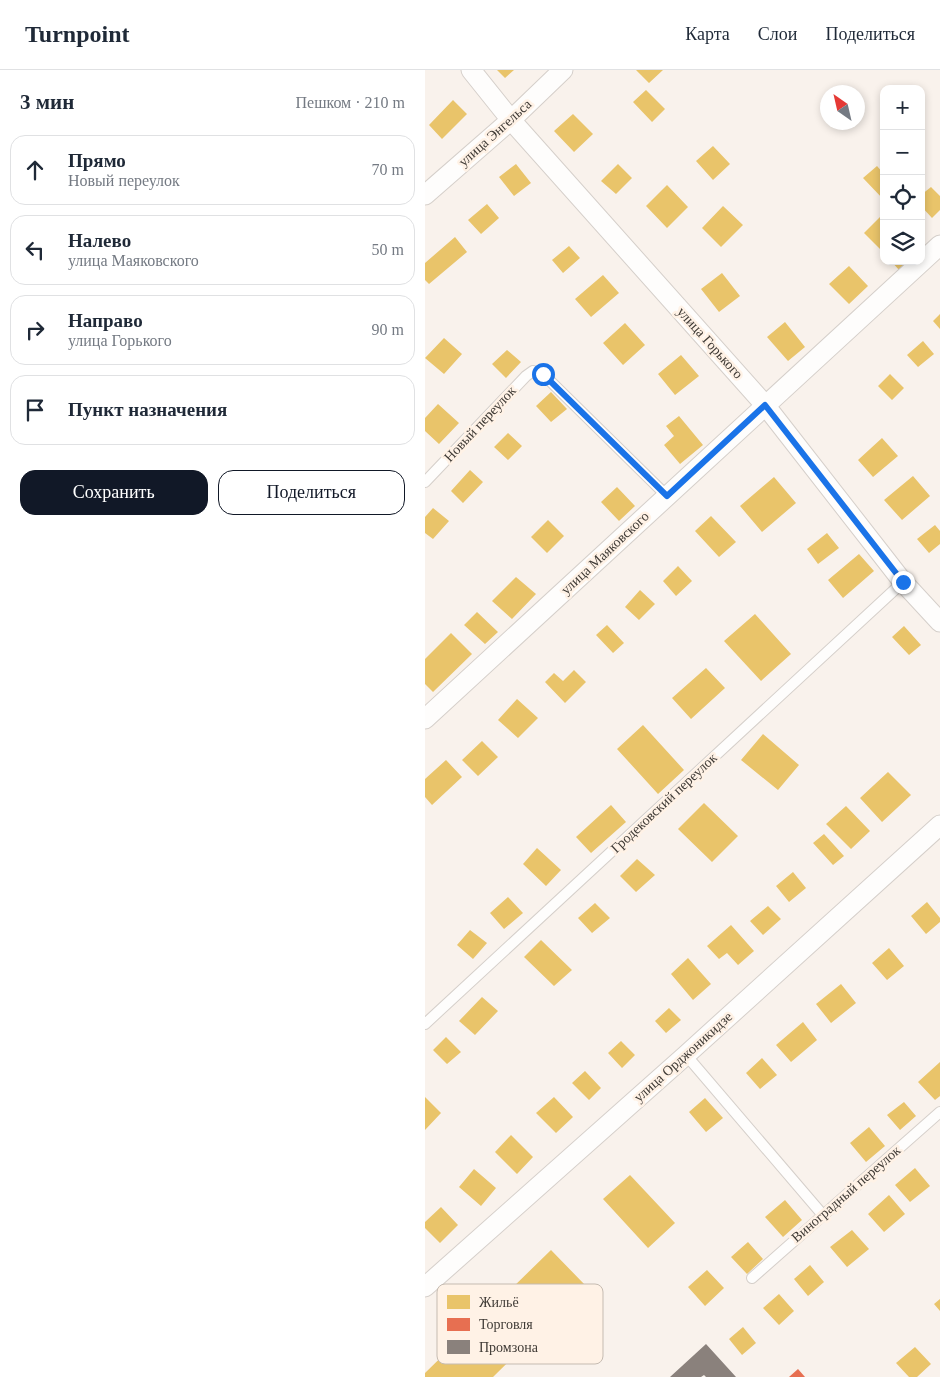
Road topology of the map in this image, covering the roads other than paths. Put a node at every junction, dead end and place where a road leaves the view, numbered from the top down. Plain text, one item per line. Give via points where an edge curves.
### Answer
1 (471, 70) edge
2 (563, 70) edge
3 (511, 120) junction
4 (425, 195) edge
5 (938, 251) edge
6 (765, 405) junction
7 (425, 482) edge
8 (667, 496) junction
9 (903, 582) junction
10 (940, 622) edge
11 (425, 719) edge
12 (940, 825) edge
13 (425, 1024) edge
14 (686, 1055) junction
15 (940, 1112) edge
16 (823, 1214) junction
17 (752, 1278) dead end
18 (425, 1287) edge

1 - 3 street, улица Горького
2 - 3 street, улица Энгельса
3 - 4 street, улица Энгельса
3 - 6 street, улица Горького
5 - 6 street, улица Маяковского
6 - 8 street, улица Маяковского
6 - 9 street, улица Горького
7 - 8 lane, Новый переулок via 533,371 543,374
8 - 11 street, улица Маяковского
9 - 10 street, улица Горького
9 - 13 lane, Гродековский переулок
12 - 14 street, улица Орджоникидзе
14 - 16 lane
14 - 18 street, улица Орджоникидзе
15 - 16 lane, Виноградный переулок
16 - 17 lane, Виноградный переулок

